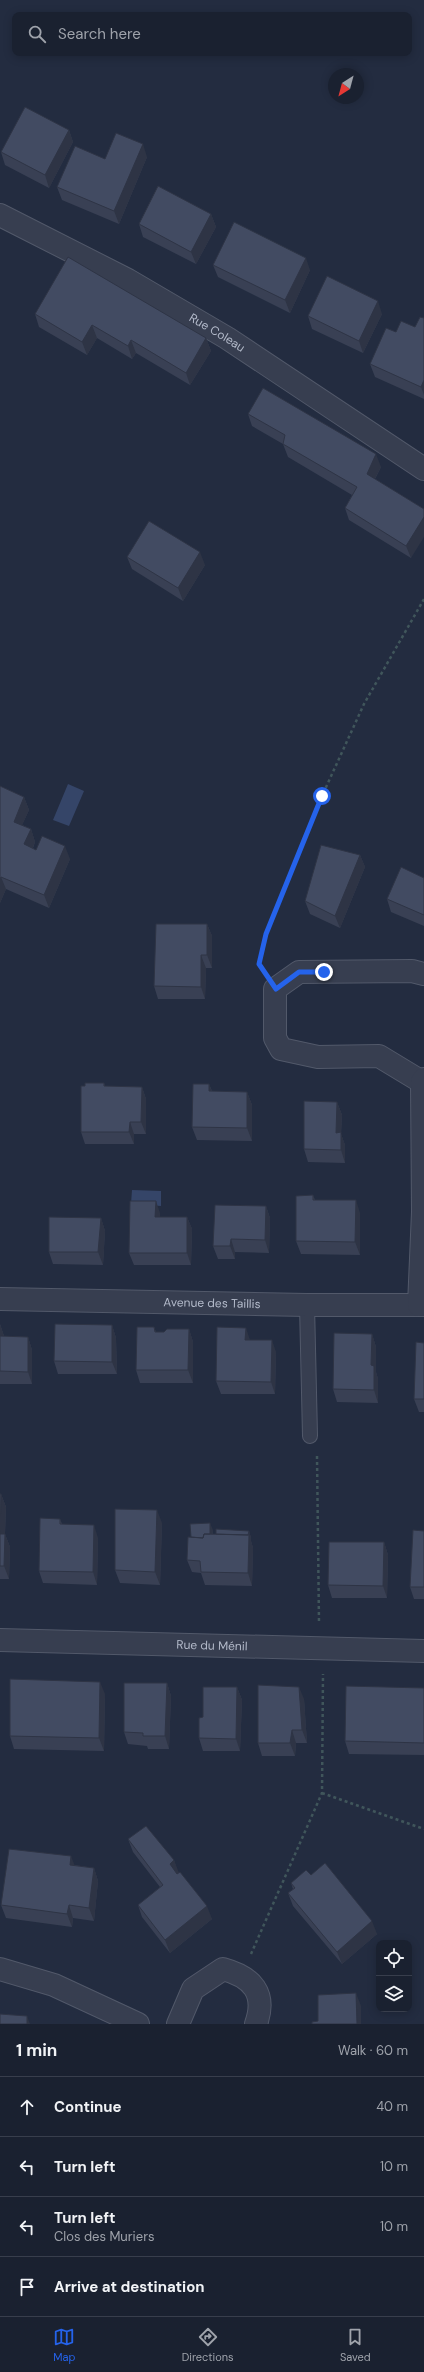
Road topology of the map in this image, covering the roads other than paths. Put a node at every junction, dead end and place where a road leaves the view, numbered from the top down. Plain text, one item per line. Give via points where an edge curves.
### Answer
1 (0, 215) edge
2 (424, 469) edge
3 (424, 974) edge
4 (423, 1081) edge
5 (0, 1299) edge
6 (422, 1305) edge
7 (307, 1306) junction
8 (310, 1436) road end
9 (0, 1640) edge
10 (424, 1651) edge
11 (0, 1969) edge
12 (138, 2024) edge
13 (178, 2024) edge
14 (256, 2024) edge

1 - 2 street, Rue Coleau via 128,280 227,338
3 - 4 street via 412,971 299,972 276,989 275,1038 281,1049 318,1057 380,1056
4 - 6 street
5 - 7 street, Avenue des Taillis
6 - 7 street, Avenue des Taillis
7 - 8 lane
9 - 10 street, Rue du Ménil
11 - 12 street via 54,1985
13 - 14 street via 194,1990 223,1969 240,1973 254,1985 261,2000

